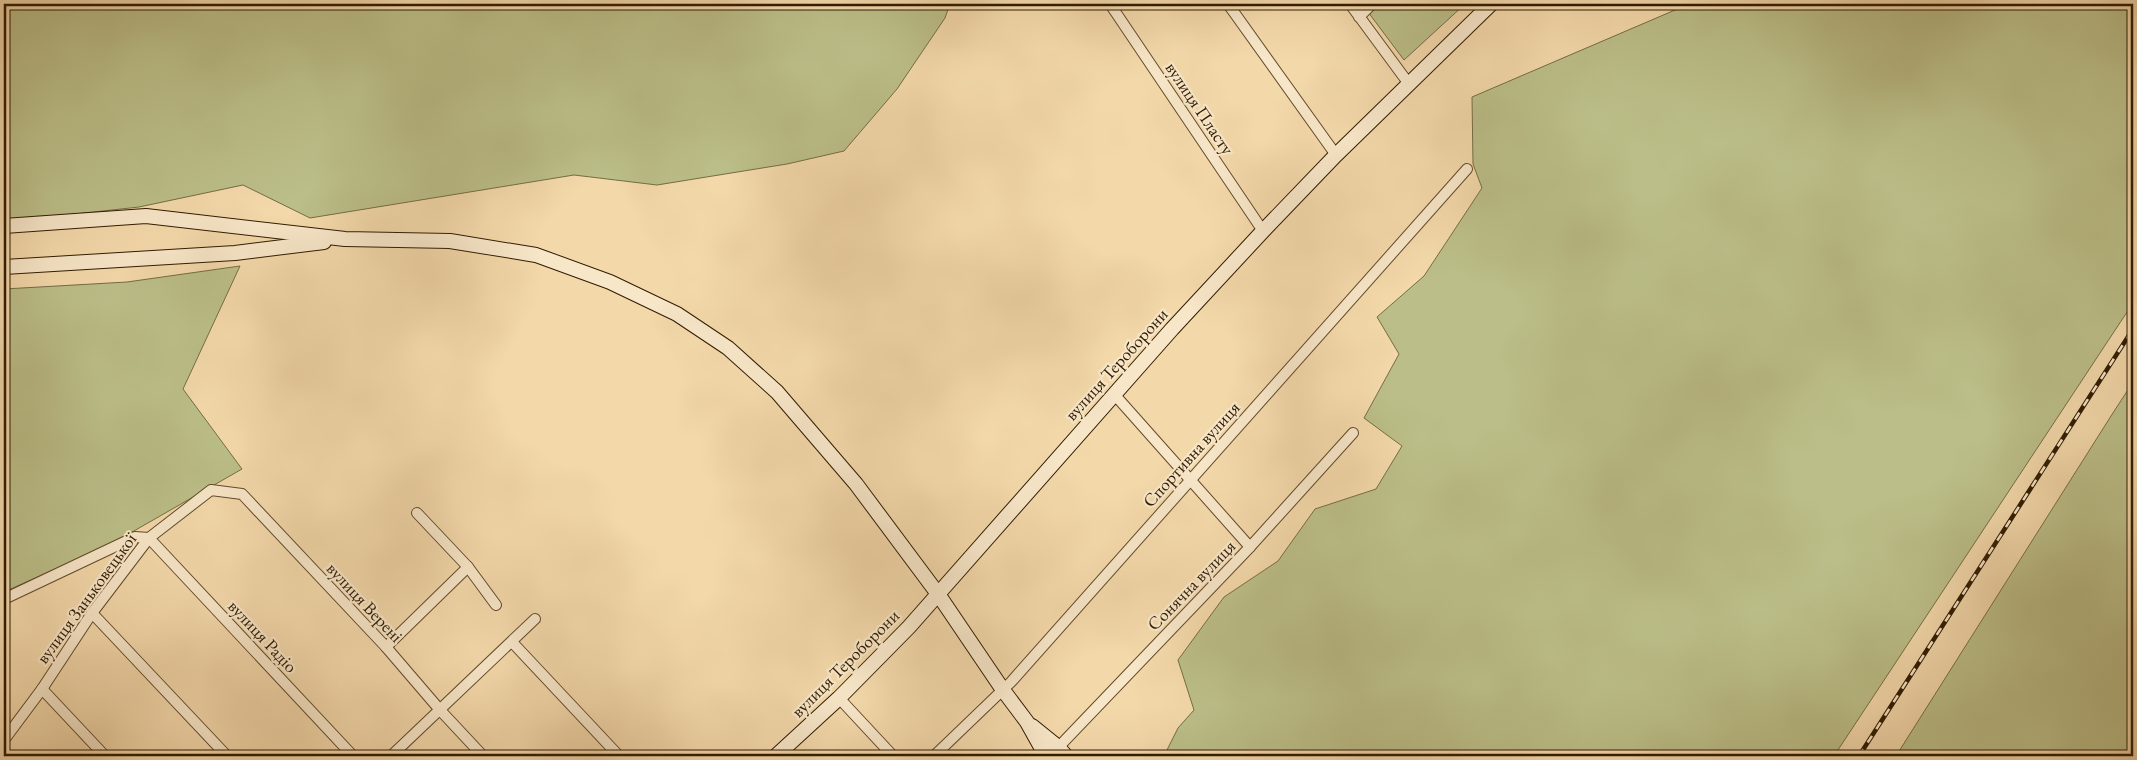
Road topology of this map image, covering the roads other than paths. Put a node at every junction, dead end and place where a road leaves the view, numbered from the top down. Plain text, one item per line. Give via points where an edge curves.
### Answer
1 (1110, 4) edge
2 (1228, 4) edge
3 (1350, 4) edge
4 (1372, 4) edge
5 (1491, 4) edge
6 (1359, 17) junction
7 (1409, 84) junction
8 (1336, 154) junction
9 (1467, 169) dead end
10 (4, 226) edge
11 (1263, 231) junction
12 (345, 239) junction
13 (4, 267) edge
14 (1114, 394) junction
15 (1353, 433) dead end
16 (1190, 479) junction
17 (211, 490) joint
18 (418, 513) dead end
19 (149, 538) junction
20 (1250, 547) junction
21 (468, 567) junction
22 (938, 594) junction
23 (4, 599) edge
24 (496, 605) dead end
25 (92, 613) junction
26 (535, 620) dead end
27 (512, 642) junction
28 (386, 647) junction
29 (42, 689) junction
30 (1003, 690) junction
31 (839, 698) junction
32 (440, 710) junction
33 (1028, 722) junction
34 (4, 740) edge
35 (1058, 753) edge
36 (104, 756) edge
37 (227, 756) edge
38 (353, 756) edge
39 (391, 756) edge
40 (484, 756) edge
41 (619, 756) edge
42 (776, 756) edge
43 (893, 756) edge
44 (934, 756) edge
45 (1046, 756) edge

1 - 11 street, вулиця Пласту
2 - 8 street
3 - 6 street
4 - 6 street
5 - 7 main road, вулиця Тероборони
6 - 7 street
7 - 8 main road, вулиця Тероборони
8 - 11 main road, вулиця Тероборони
9 - 16 street, Спортивна вулиця
10 - 12 main road via 146,216
11 - 14 main road, вулиця Тероборони
12 - 13 main road via 235,253
12 - 22 main road via 450,241 536,255 610,282 677,314 728,348 777,392 856,484
14 - 16 street
14 - 22 main road, вулиця Тероборони
15 - 20 street, Сонячна вулиця
16 - 20 street
16 - 30 street, Спортивна вулиця
17 - 19 street, вулиця Заньковецької
17 - 28 street, вулиця Верені via 242,494
18 - 21 street
19 - 23 street via 135,537
19 - 25 street, вулиця Заньковецької
19 - 38 street, вулиця Радіо
20 - 35 street, Сонячна вулиця
21 - 24 street
21 - 28 street
22 - 30 main road
22 - 31 main road, вулиця Тероборони
25 - 29 street, вулиця Заньковецької
25 - 37 street
26 - 27 street
27 - 32 street
27 - 41 street
28 - 32 street, вулиця Верені
29 - 34 street, вулиця Заньковецької
29 - 36 street
30 - 33 main road
30 - 44 street, Спортивна вулиця
31 - 42 main road, вулиця Тероборони
31 - 43 street
32 - 39 street
32 - 40 street, вулиця Верені
33 - 35 main road
33 - 45 main road

